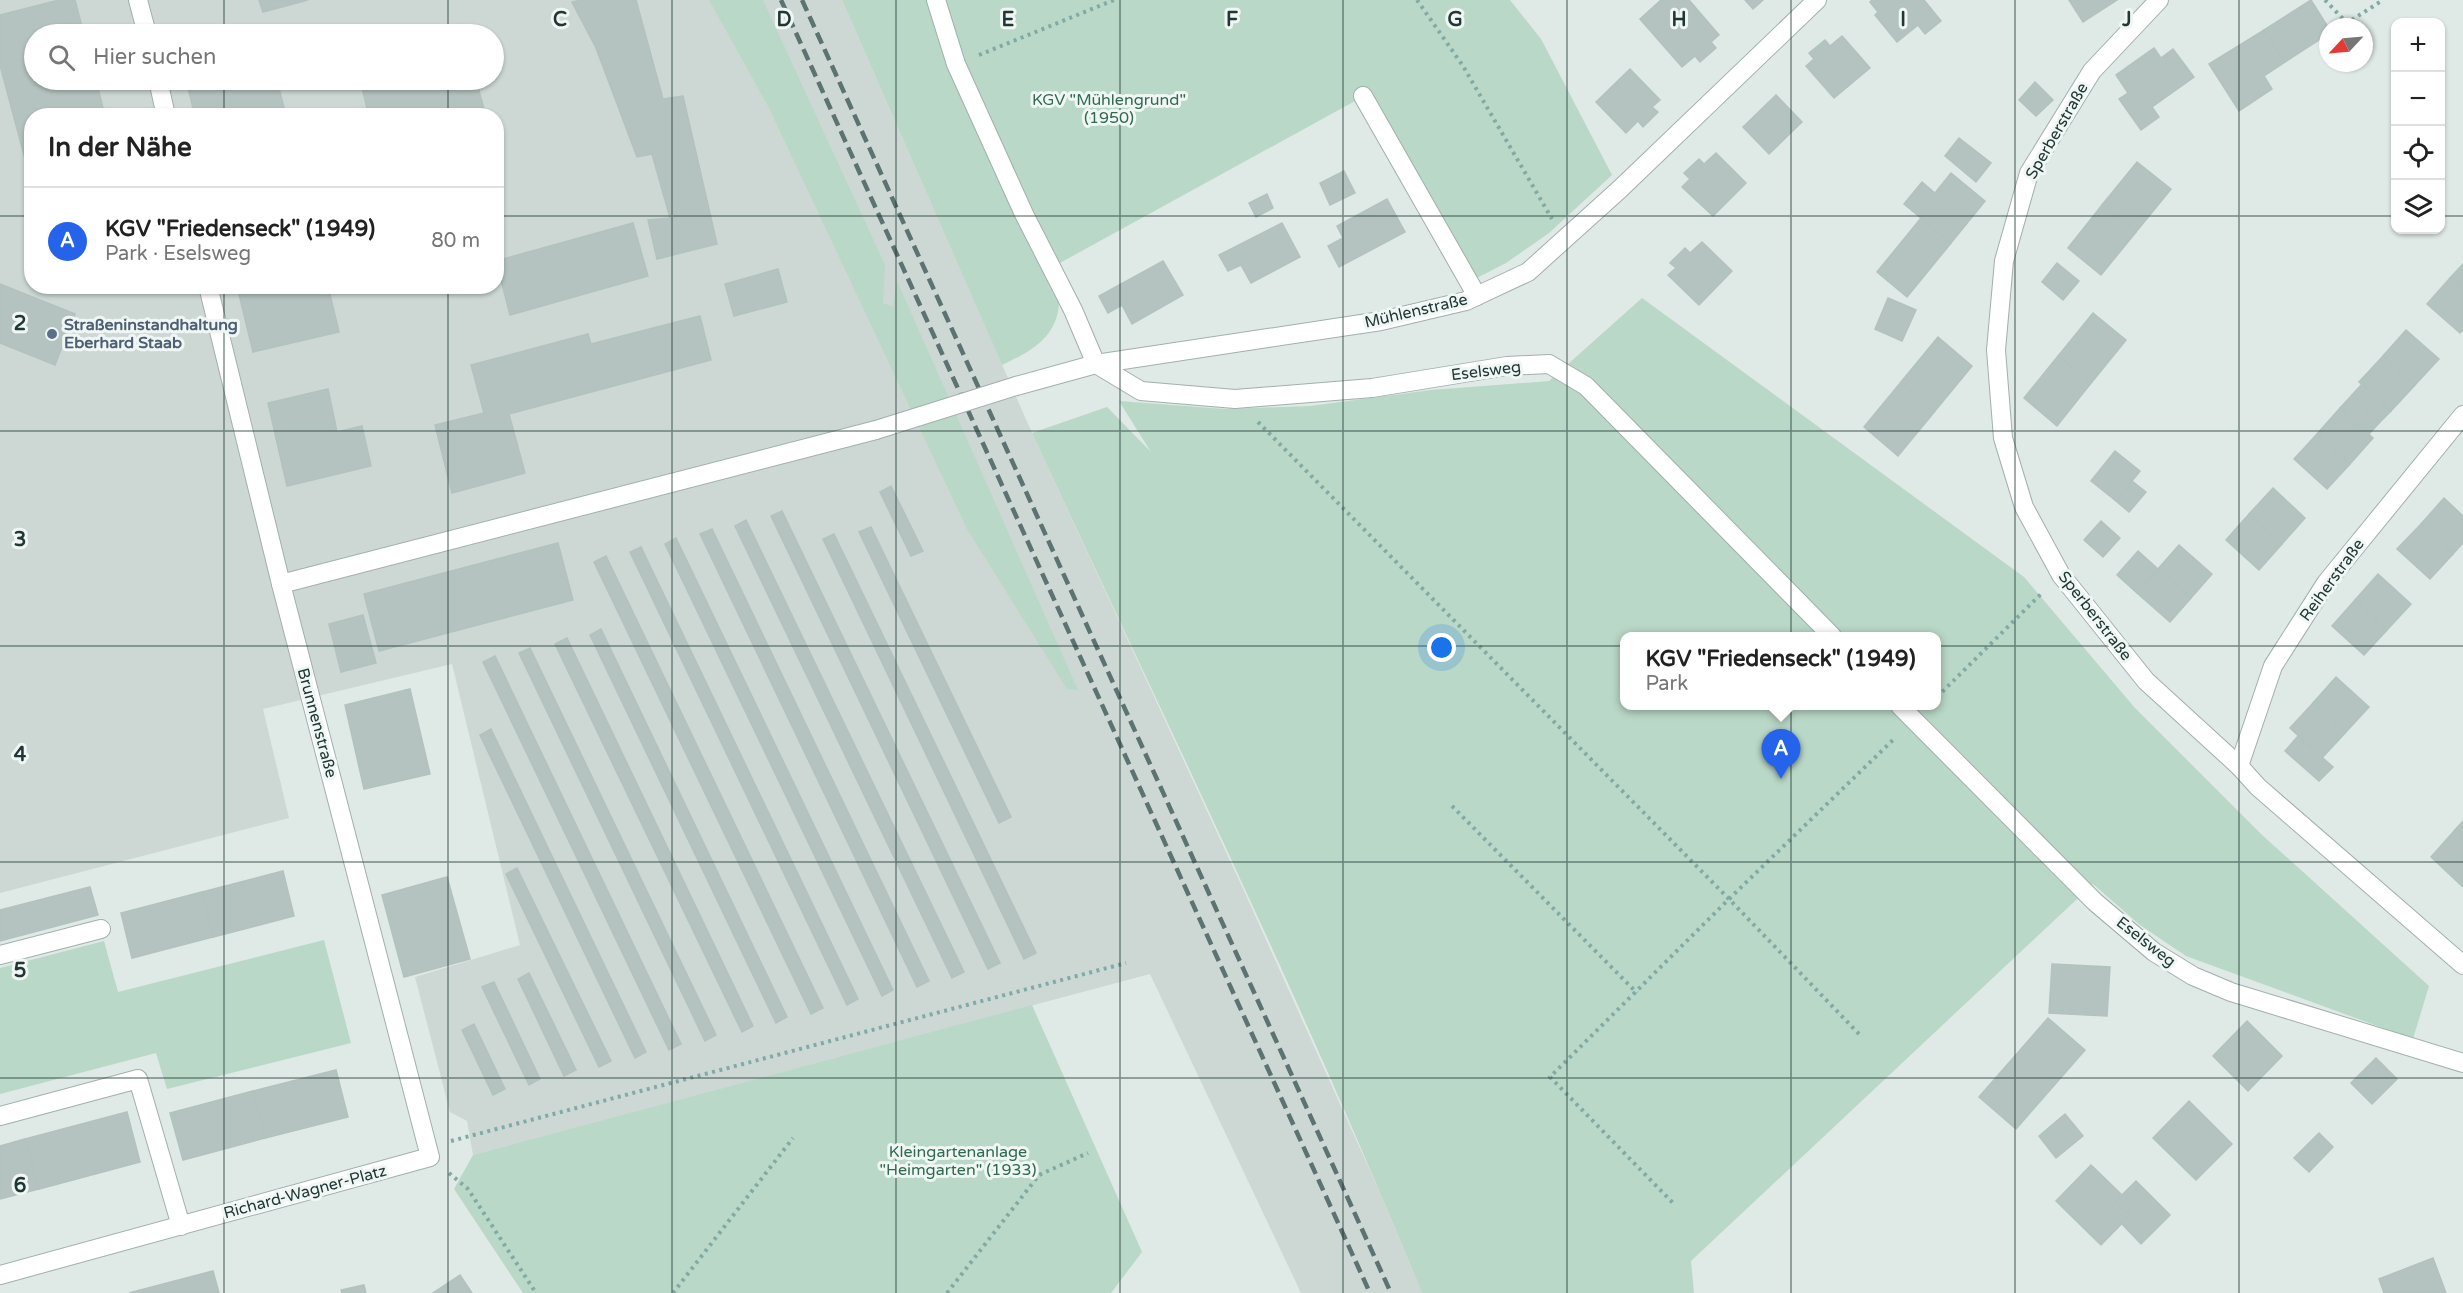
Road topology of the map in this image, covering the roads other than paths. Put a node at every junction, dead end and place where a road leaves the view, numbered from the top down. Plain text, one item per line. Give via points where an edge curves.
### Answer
1 (138, 0) edge
2 (936, 0) edge
3 (1817, 0) edge
4 (2159, 0) edge
5 (144, 24) edge
6 (160, 90) edge
7 (1363, 96) dead end
8 (164, 108) edge
9 (210, 294) edge
10 (1477, 296) junction
11 (1096, 364) junction
12 (2463, 416) edge
13 (281, 584) junction
14 (1828, 632) edge
15 (1906, 712) edge
16 (2239, 766) junction
17 (101, 928) dead end
18 (0, 955) edge
19 (2463, 965) edge
20 (2463, 1063) edge
21 (0, 1116) edge
22 (429, 1152) joint
23 (181, 1226) junction
24 (0, 1275) edge

1 - 5 street
2 - 11 street via 956,64
3 - 10 street, Mühlenstraße via 1528,272
4 - 16 street, Sperberstraße via 2092,71 2029,173 2004,261 1995,350 2003,438 2024,507 2061,575 2146,681
6 - 8 street
7 - 10 street
9 - 13 street, Brunnenstraße
10 - 11 street, Mühlenstraße via 1380,321
11 - 13 street, Mühlenstraße, bridge via 876,430
11 - 14 street, Eselsweg via 1141,391 1235,399 1351,390 1507,366 1549,364 1586,386
12 - 16 street, Reiherstraße via 2326,583 2302,620 2273,666
13 - 22 street, Brunnenstraße
15 - 20 street, Eselsweg via 2096,902 2154,952 2193,976 2230,992
16 - 19 street, Sperberstraße
17 - 18 street
21 - 23 street via 138,1079
22 - 23 street, Richard-Wagner-Platz
23 - 24 street, Richard-Wagner-Platz

